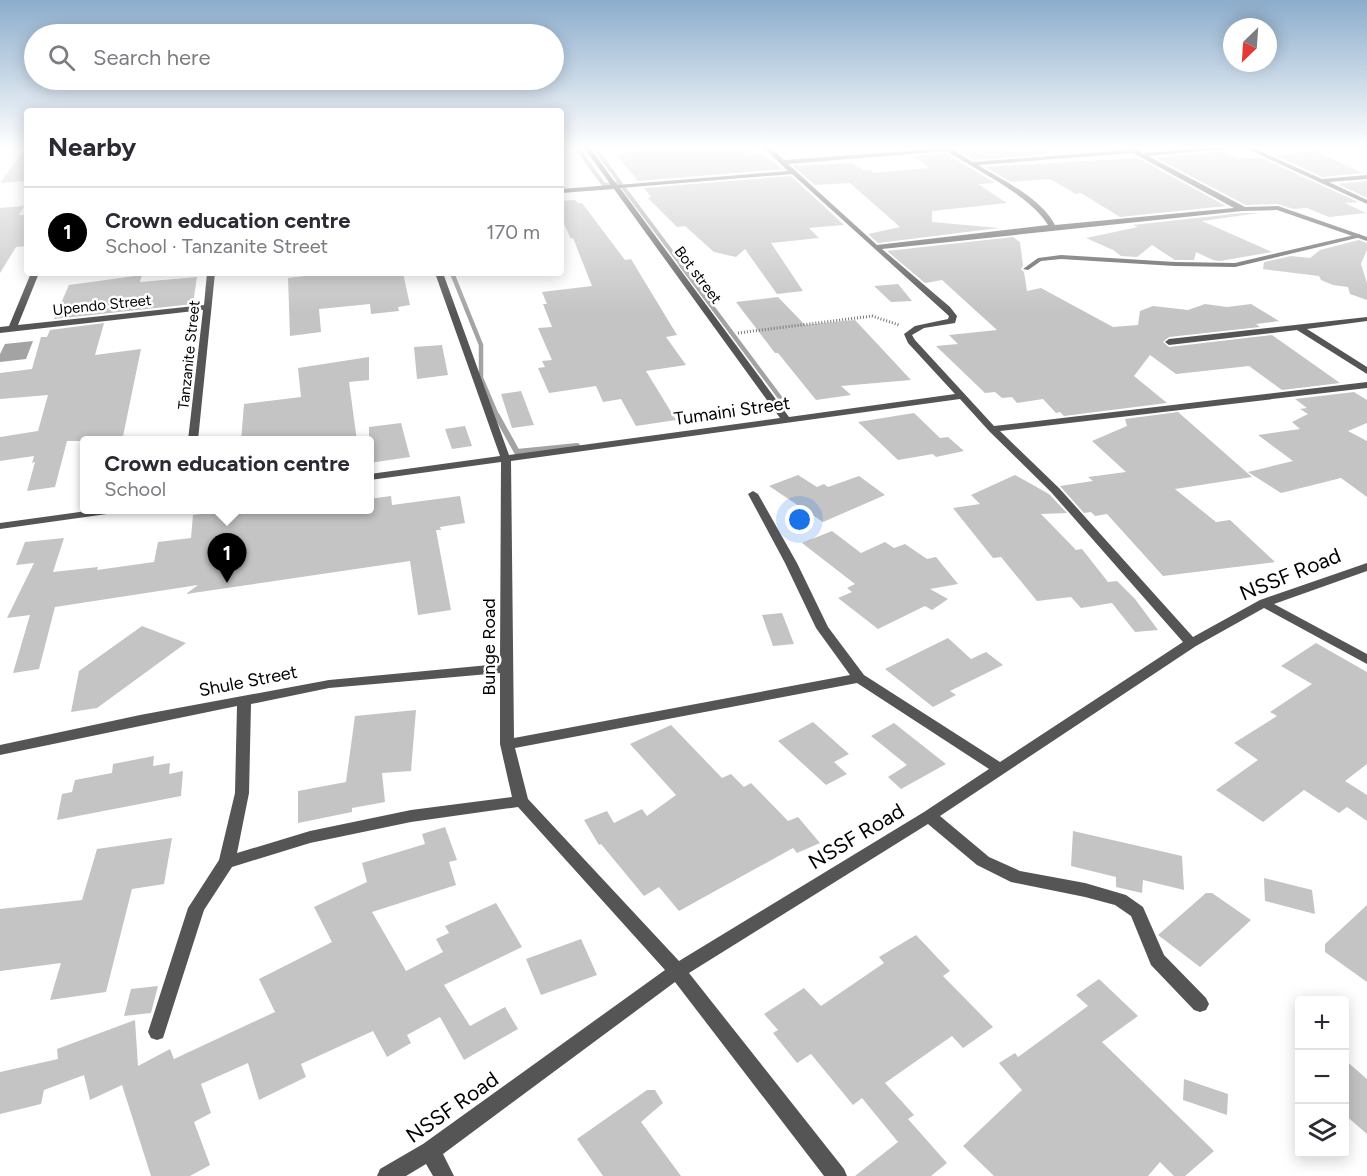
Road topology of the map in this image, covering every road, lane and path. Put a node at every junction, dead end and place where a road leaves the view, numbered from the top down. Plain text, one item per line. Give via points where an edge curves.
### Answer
1 (626, 203) edge
2 (829, 203) edge
3 (1030, 203) edge
4 (1230, 203) edge
5 (1244, 209) junction
6 (1049, 228) junction
7 (1363, 237) edge
8 (878, 247) junction
9 (1026, 269) dead end
10 (34, 276) edge
11 (211, 276) edge
12 (440, 276) edge
13 (207, 307) junction
14 (1367, 319) edge
15 (13, 328) junction
16 (1300, 328) junction
17 (0, 330) edge
18 (910, 331) junction
19 (726, 335) junction
20 (1169, 342) dead end
21 (1367, 371) edge
22 (1367, 385) edge
23 (963, 396) junction
24 (786, 419) junction
25 (992, 429) junction
26 (194, 436) edge
27 (506, 460) junction
28 (374, 476) edge
29 (753, 495) dead end
30 (86, 514) edge
31 (0, 526) edge
32 (1367, 567) edge
33 (1264, 603) junction
34 (1191, 643) junction
35 (1367, 660) edge
36 (507, 668) junction
37 (859, 678) junction
38 (244, 701) junction
39 (507, 744) junction
40 (0, 750) edge
41 (999, 769) junction
42 (521, 801) junction
43 (930, 816) junction
44 (227, 862) junction
45 (677, 971) junction
46 (1200, 1004) dead end
47 (157, 1032) dead end
48 (430, 1151) junction
49 (387, 1176) edge
50 (444, 1176) edge
51 (837, 1176) edge

1 - 19 street, Bot street
2 - 8 street
3 - 6 street via 1047,214 1052,225
4 - 5 street
5 - 6 street
5 - 7 street via 1278,208
6 - 8 street
7 - 9 lane via 1235,265 1061,257 1040,259
8 - 18 street via 952,316 952,321
10 - 15 street
11 - 13 street, Tanzanite Street
12 - 27 street, Bunge Road
13 - 15 street, Upendo Street
13 - 26 street, Tanzanite Street
14 - 16 street
15 - 17 street, Upendo Street
16 - 20 street
16 - 21 street
18 - 19 path via 872,316
18 - 23 street via 912,342
19 - 24 street, Bot street
22 - 25 street
23 - 24 street, Tumaini Street
23 - 25 street
24 - 27 street, Tumaini Street
25 - 34 street via 1055,490
27 - 28 street, Tumaini Street
27 - 36 street, Bunge Road
29 - 37 street via 822,628
30 - 31 street
32 - 33 street, NSSF Road
33 - 34 street, NSSF Road
33 - 35 street
34 - 41 street, NSSF Road
36 - 38 street, Shule Street via 329,684
36 - 39 street, Bunge Road
37 - 39 street
37 - 41 street
38 - 40 street, Shule Street
38 - 44 street via 242,793
39 - 42 street, Bunge Road
41 - 43 street, NSSF Road
42 - 44 street via 411,816 310,837
42 - 45 street, Bunge Road
43 - 45 street, NSSF Road
43 - 46 street via 983,861 1017,877 1120,900 1137,912 1157,960
44 - 47 street via 196,908
45 - 48 street, NSSF Road
45 - 51 street, Bunge Road
48 - 49 street, NSSF Road
48 - 50 street

